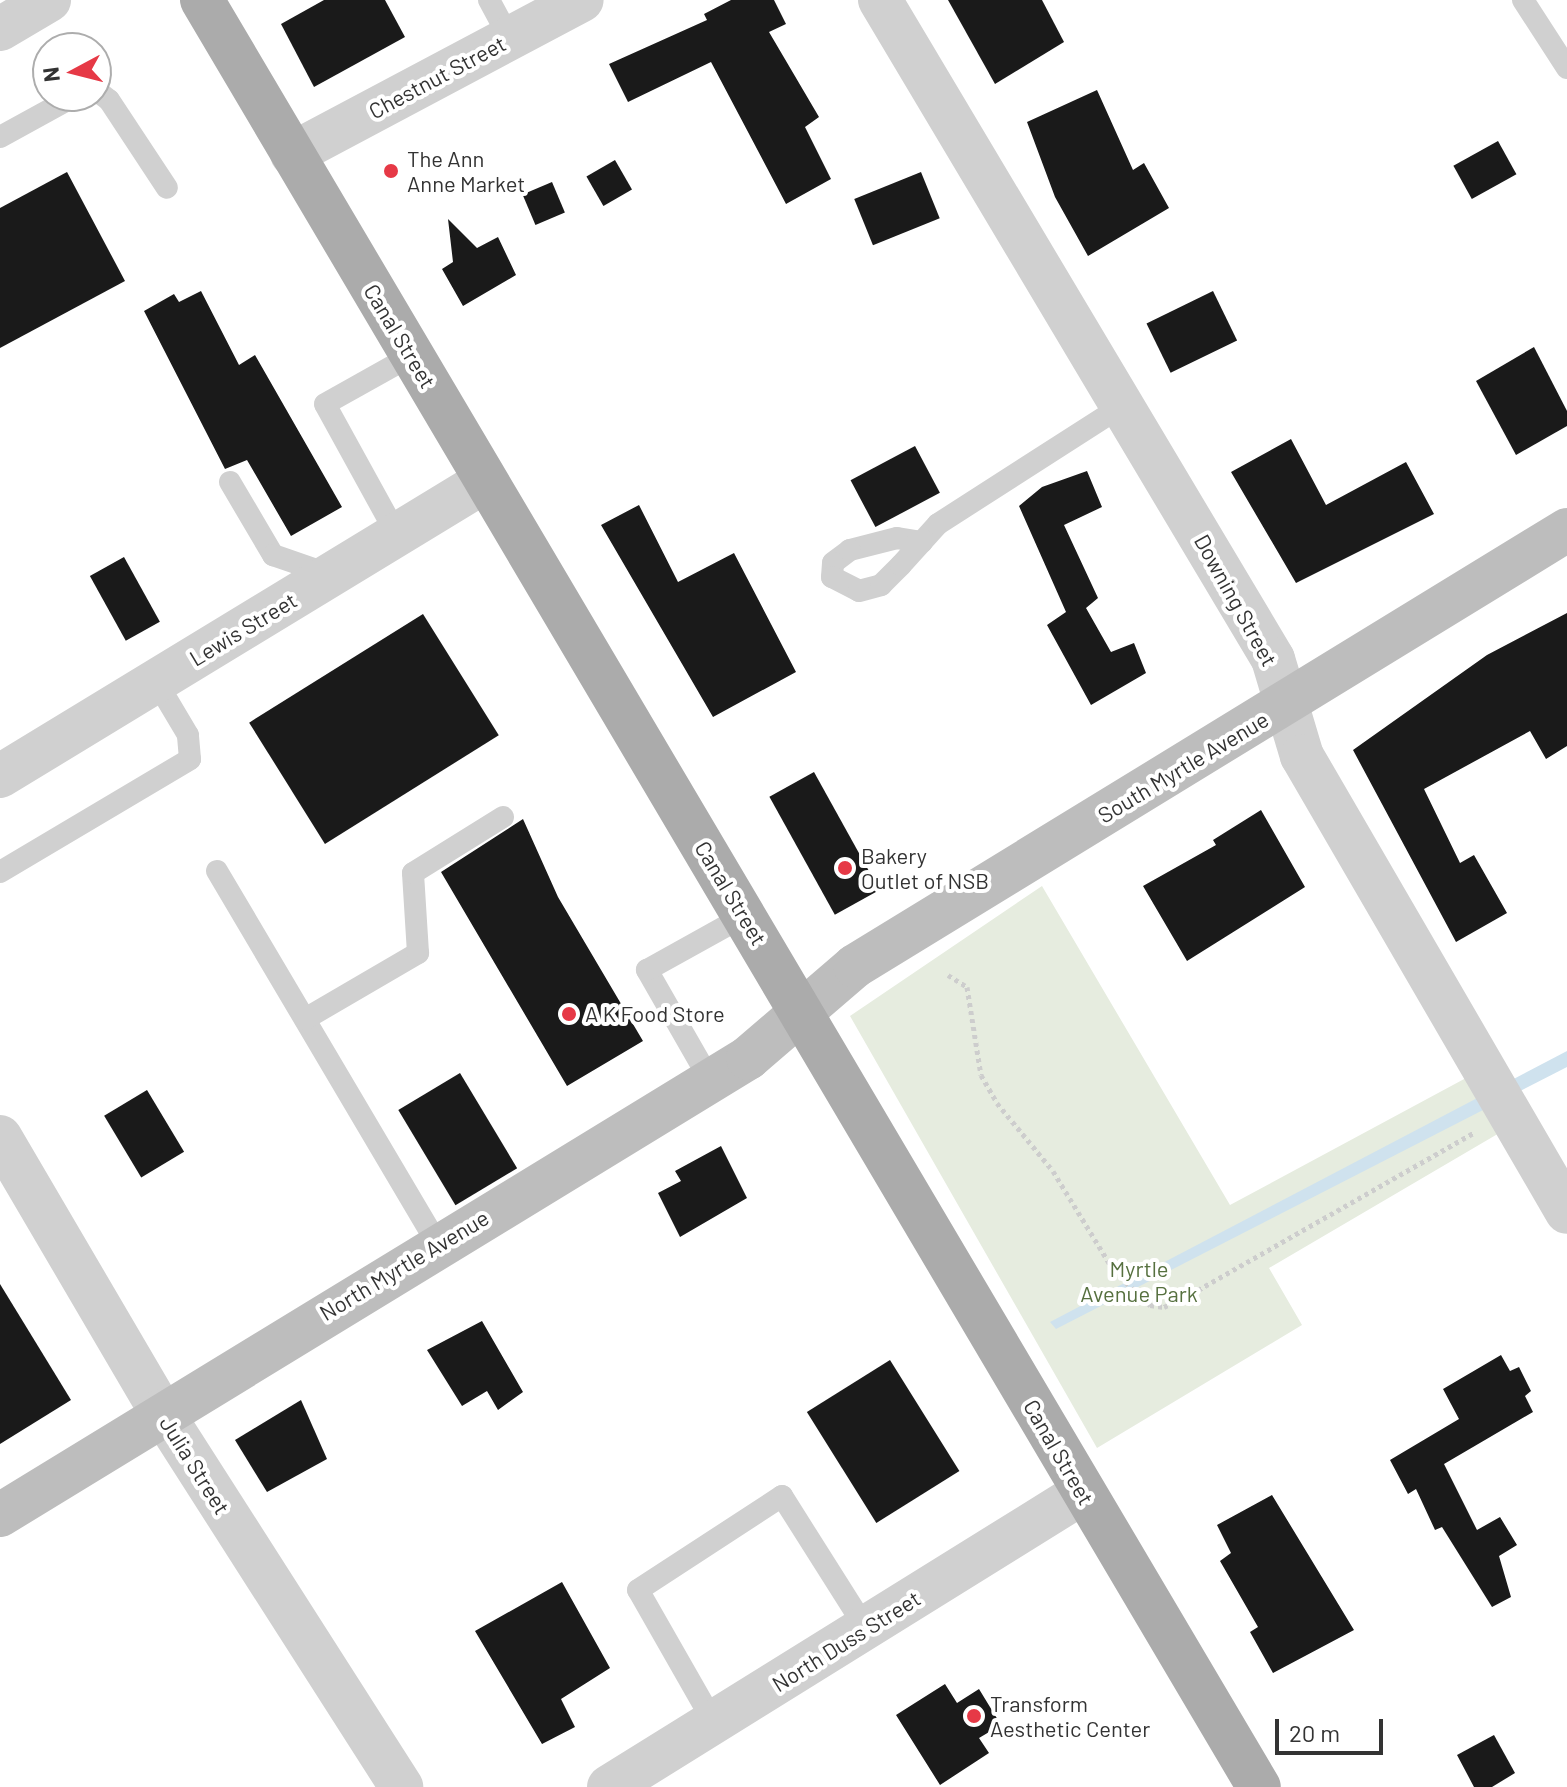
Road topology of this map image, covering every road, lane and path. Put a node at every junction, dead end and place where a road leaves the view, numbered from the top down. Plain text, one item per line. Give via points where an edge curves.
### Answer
1 (49, 0) edge
2 (489, 0) edge
3 (582, 0) edge
4 (880, 0) edge
5 (1523, 0) edge
6 (211, 3) edge
7 (0, 29) edge
8 (510, 39) junction
9 (1567, 68) edge
10 (112, 105) edge
11 (46, 112) edge
12 (0, 137) edge
13 (292, 154) junction
14 (167, 188) dead end
15 (411, 356) junction
16 (1122, 406) junction
17 (485, 481) junction
18 (230, 482) dead end
19 (1567, 530) edge
20 (397, 535) junction
21 (922, 542) dead end
22 (331, 575) junction
23 (156, 681) junction
24 (1285, 704) junction
25 (0, 776) edge
26 (503, 817) dead end
27 (217, 871) dead end
28 (0, 872) edge
29 (744, 916) junction
30 (948, 975) dead end
31 (804, 1010) junction
32 (305, 1019) junction
33 (710, 1080) junction
34 (1481, 1128) dead end
35 (0, 1137) edge
36 (1567, 1212) edge
37 (438, 1244) junction
38 (161, 1411) junction
39 (1082, 1493) junction
40 (0, 1515) edge
41 (866, 1629) junction
42 (714, 1723) junction
43 (401, 1787) edge
44 (609, 1787) edge
45 (1259, 1787) edge

1 - 7 street
2 - 8 lane
3 - 8 street, Chestnut Street
4 - 16 street, Downing Street
5 - 9 lane
6 - 13 main road, Canal Street
8 - 13 street, Chestnut Street
10 - 14 lane
11 - 12 lane
13 - 15 main road, Canal Street
15 - 17 main road, Canal Street
15 - 20 lane via 325,404
16 - 21 lane via 1014,470
16 - 24 street, Downing Street via 1273,659
17 - 20 street, Lewis Street
17 - 29 main road, Canal Street
18 - 22 lane via 273,555
19 - 24 street, South Myrtle Avenue
20 - 22 street, Lewis Street
22 - 23 street, Lewis Street
23 - 25 street, Lewis Street
23 - 28 lane via 188,735 190,759
24 - 31 street, South Myrtle Avenue via 855,966
24 - 36 street, Downing Street via 1302,756
26 - 32 lane via 413,873 418,953
27 - 32 lane
29 - 31 main road, Canal Street
29 - 33 lane via 647,970
30 - 34 path via 967,987 981,1075 1053,1171 1114,1271 1139,1295 1164,1307
31 - 33 street, North Myrtle Avenue
31 - 39 main road, Canal Street
32 - 37 lane
33 - 37 street, North Myrtle Avenue
35 - 38 street, Julia Street
37 - 38 street, North Myrtle Avenue
38 - 40 street, North Myrtle Avenue
38 - 43 street, Julia Street
39 - 41 street, North Duss Street
39 - 45 main road, Canal Street
41 - 42 street, North Duss Street
41 - 42 lane via 782,1496 638,1590
42 - 44 street, North Duss Street

